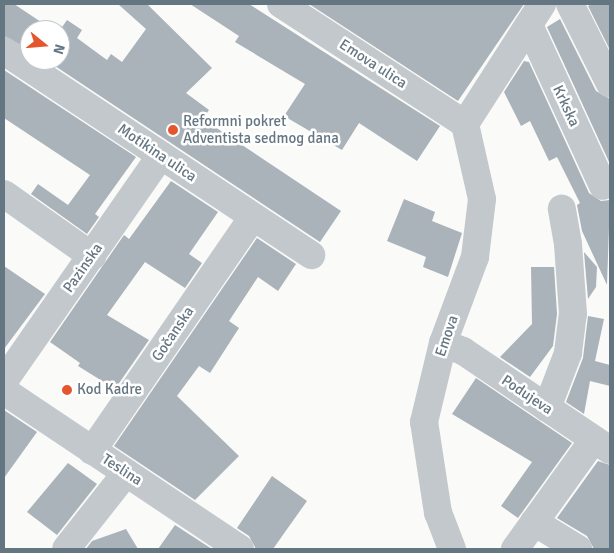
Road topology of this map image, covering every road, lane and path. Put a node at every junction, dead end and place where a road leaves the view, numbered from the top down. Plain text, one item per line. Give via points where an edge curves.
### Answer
1 (281, 4) edge
2 (570, 4) edge
3 (535, 14) edge
4 (4, 51) edge
5 (610, 84) edge
6 (465, 124) junction
7 (161, 156) junction
8 (603, 186) dead end
9 (4, 194) edge
10 (562, 209) dead end
11 (253, 217) junction
12 (311, 255) dead end
13 (92, 256) junction
14 (443, 342) junction
15 (4, 381) edge
16 (4, 392) edge
17 (547, 408) junction
18 (602, 444) edge
19 (92, 451) junction
20 (126, 473) junction
21 (534, 522) junction
22 (66, 549) edge
23 (240, 549) edge
24 (452, 549) edge
25 (515, 549) edge
26 (578, 549) edge

1 - 6 street, Emova ulica
2 - 5 street
3 - 6 street
3 - 8 street, Krkska
4 - 7 street, Motikina ulica
6 - 14 street, Emova via 482,199 475,256
7 - 11 street, Motikina ulica
7 - 13 street, Pazinska
9 - 13 street
10 - 17 street via 573,314 568,353
11 - 12 street, Motikina ulica
11 - 19 street, Gočanska
13 - 15 street, Pazinska
14 - 17 street, Podujeva via 462,351
14 - 24 street, Emova via 424,422 438,514
16 - 19 street, Teslina
17 - 18 street, Podujeva
18 - 21 street
19 - 20 street, Teslina
20 - 22 street
20 - 23 street, Teslina
21 - 25 street
21 - 26 street

